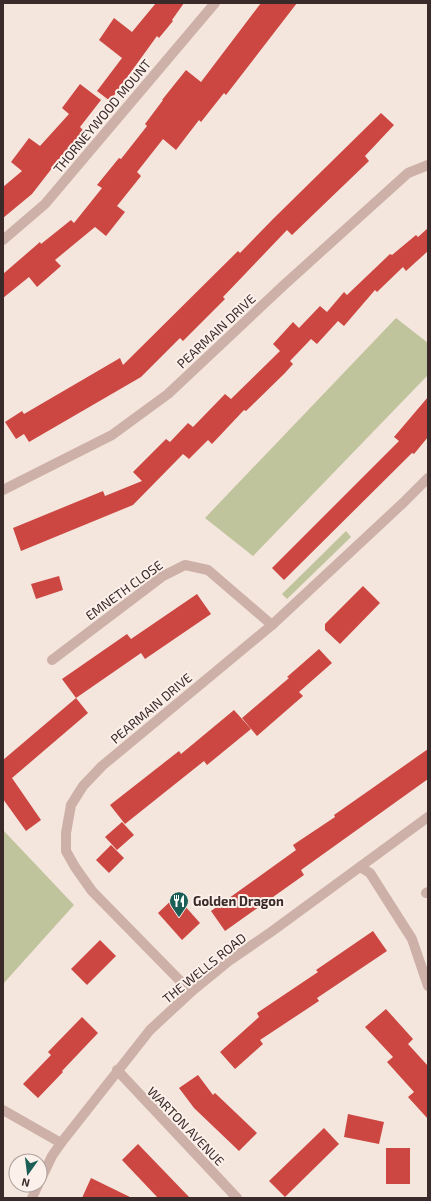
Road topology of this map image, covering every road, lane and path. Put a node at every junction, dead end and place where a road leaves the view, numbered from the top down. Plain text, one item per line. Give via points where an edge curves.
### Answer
1 (215, 3) edge
2 (428, 165) edge
3 (3, 240) edge
4 (428, 478) edge
5 (3, 490) edge
6 (272, 625) junction
7 (52, 660) dead end
8 (428, 817) edge
9 (360, 867) junction
10 (428, 986) edge
11 (191, 992) junction
12 (117, 1070) junction
13 (3, 1110) edge
14 (61, 1143) junction
15 (48, 1164) edge
16 (237, 1198) edge

1 - 3 street, THORNEYWOOD MOUNT via 45,204
2 - 5 street, PEARMAIN DRIVE via 408,173 168,394 112,435
4 - 6 street, PEARMAIN DRIVE
6 - 7 street, EMNETH CLOSE via 208,570 185,565 163,576
6 - 11 street, PEARMAIN DRIVE via 102,766 83,786 71,806 66,851 75,867 92,891
8 - 9 street, THE WELLS ROAD
9 - 10 street via 370,873 412,938
9 - 11 street, THE WELLS ROAD via 229,961
11 - 12 street, THE WELLS ROAD via 150,1030
12 - 14 street, THE WELLS ROAD
12 - 16 street, WARTON AVENUE
13 - 14 street
14 - 15 street, THE WELLS ROAD

